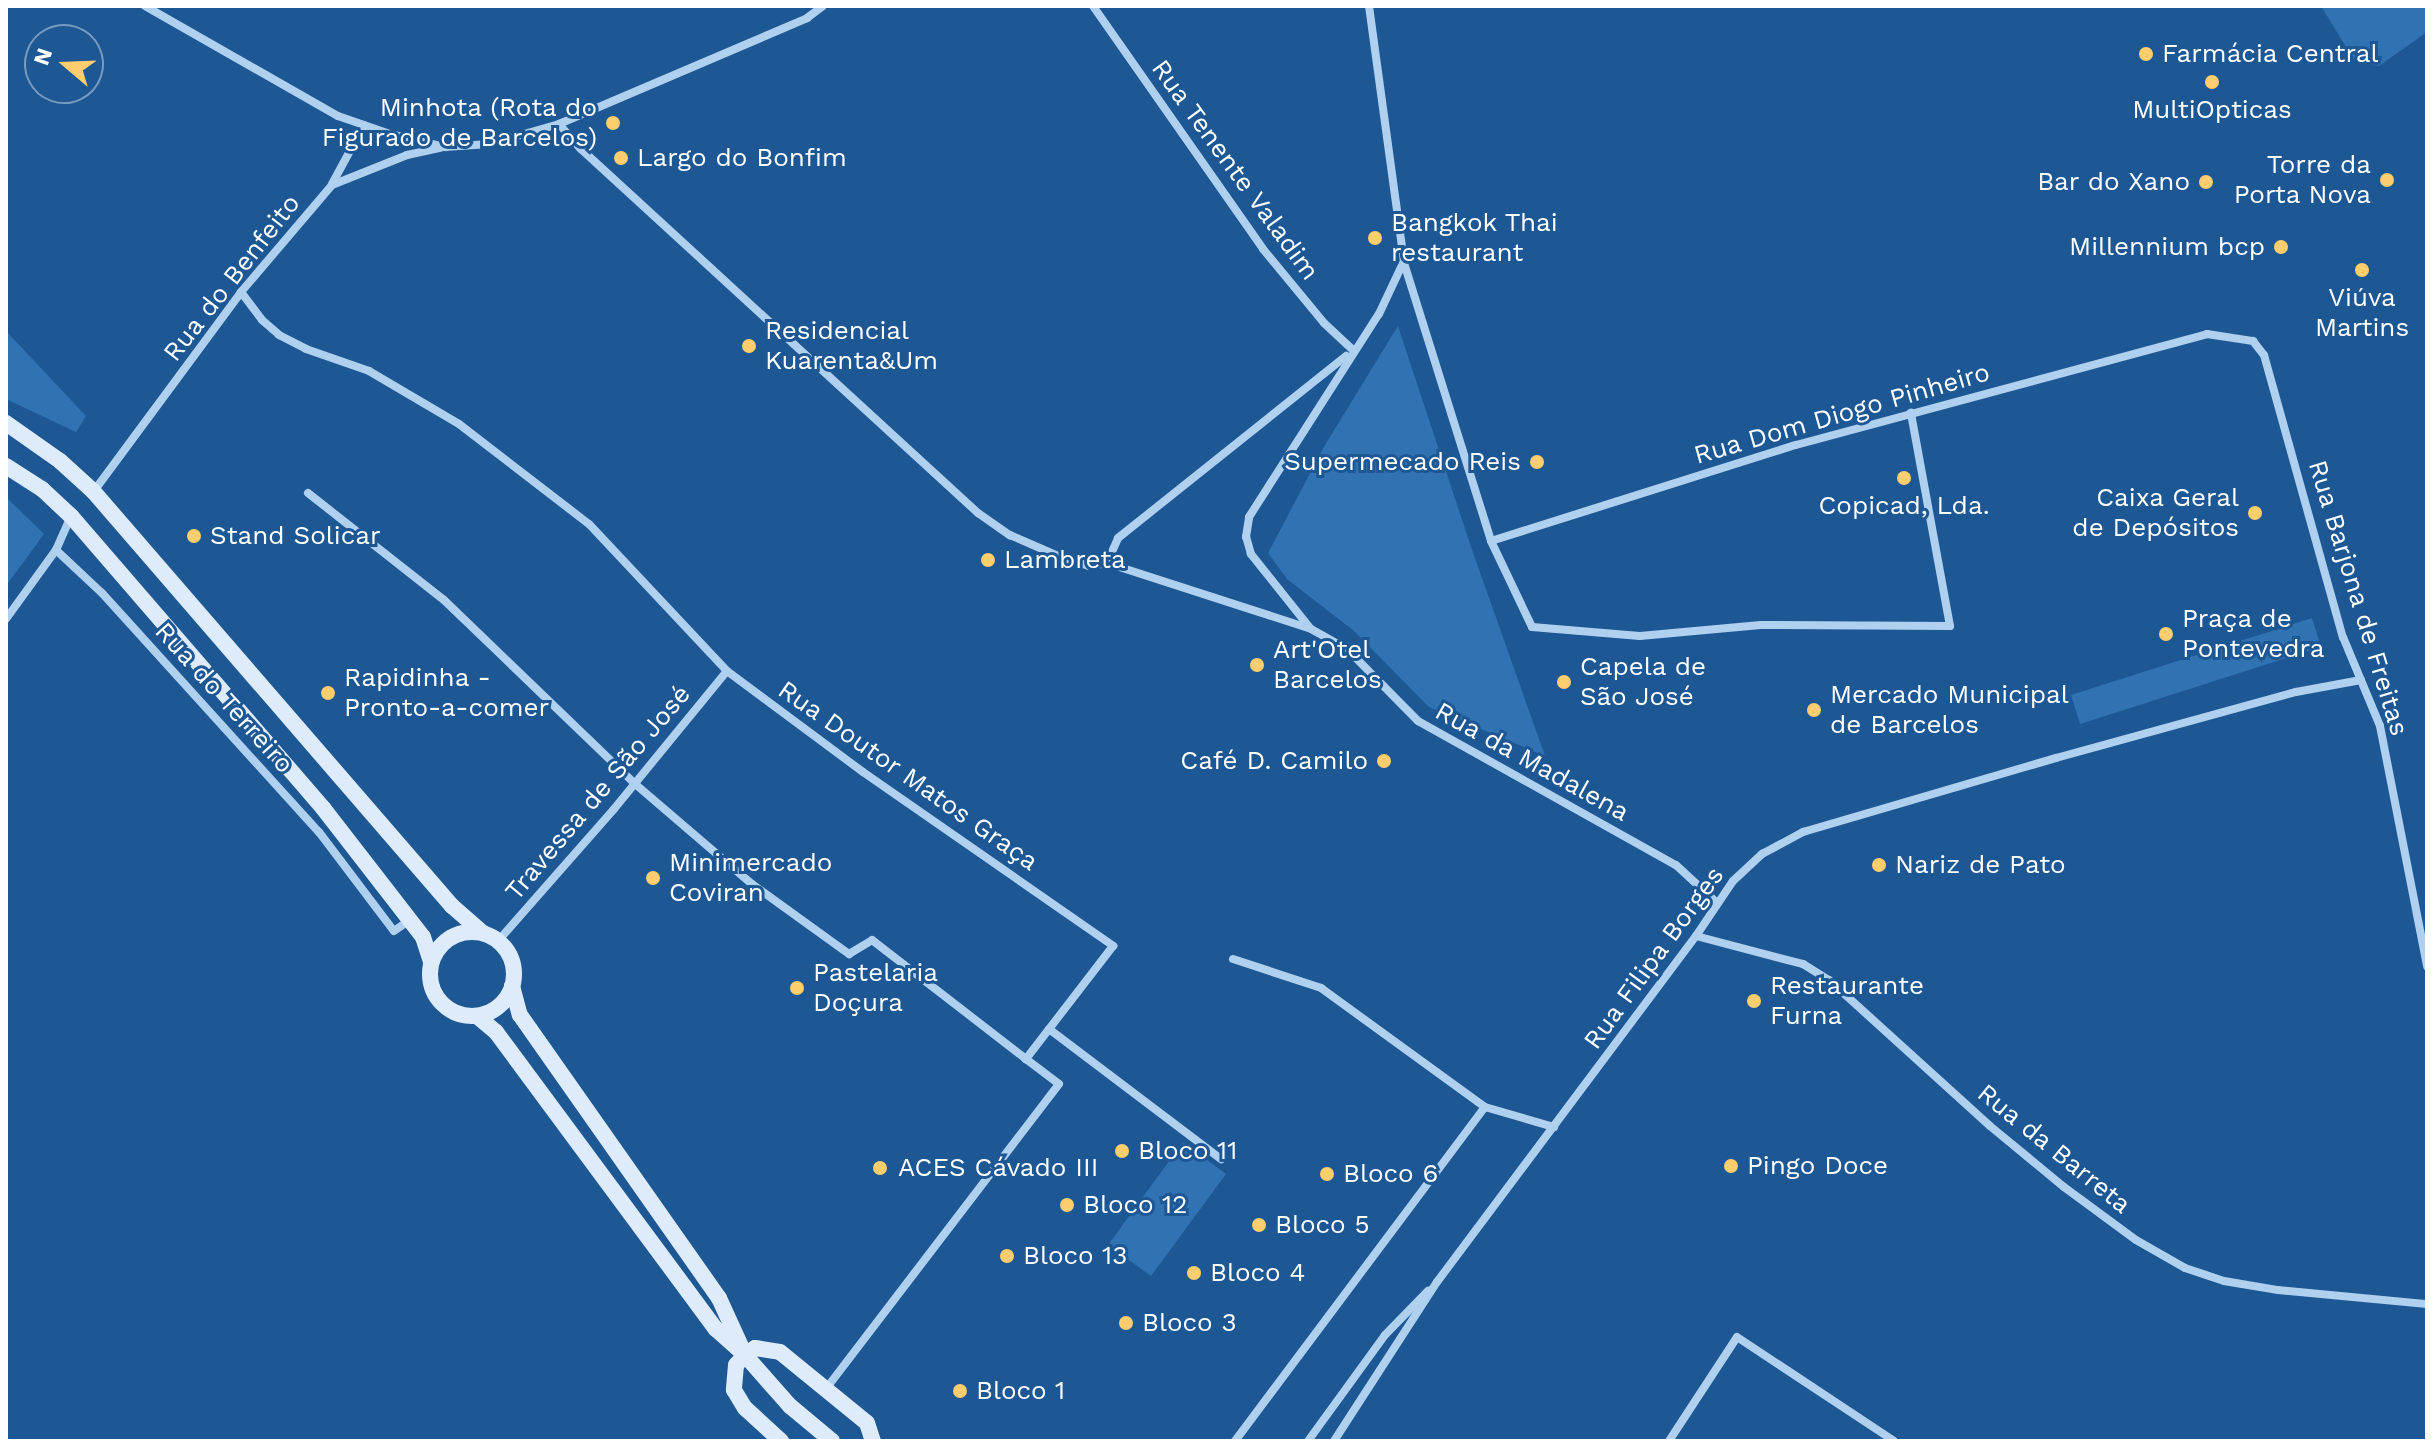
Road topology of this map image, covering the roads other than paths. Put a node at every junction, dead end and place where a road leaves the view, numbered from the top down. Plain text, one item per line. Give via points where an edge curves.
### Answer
1 (145, 6) edge
2 (823, 6) edge
3 (1093, 6) edge
4 (1369, 6) edge
5 (559, 124) junction
6 (364, 125) junction
7 (445, 147) junction
8 (332, 185) junction
9 (1404, 263) junction
10 (241, 292) junction
11 (2207, 334) joint
12 (1353, 350) junction
13 (1911, 413) junction
14 (6, 423) edge
15 (6, 466) edge
16 (93, 491) junction
17 (308, 493) dead end
18 (71, 516) junction
19 (1491, 541) junction
20 (56, 550) junction
21 (1107, 563) junction
22 (6, 619) edge
23 (1311, 629) junction
24 (727, 671) junction
25 (2361, 680) junction
26 (634, 783) junction
27 (1717, 903) junction
28 (411, 919) junction
29 (1696, 936) junction
30 (491, 937) junction
31 (1233, 959) dead end
32 (431, 962) junction
33 (2427, 966) edge
34 (512, 986) junction
35 (477, 1016) junction
36 (1049, 1029) junction
37 (1026, 1059) junction
38 (1485, 1107) junction
39 (1554, 1127) junction
40 (1221, 1159) dead end
41 (1437, 1282) junction
42 (2427, 1304) edge
43 (745, 1355) junction
44 (826, 1389) junction
45 (780, 1441) edge
46 (832, 1441) edge
47 (873, 1441) edge
48 (1235, 1441) edge
49 (1308, 1441) edge
50 (1334, 1441) edge
51 (1669, 1441) edge
52 (1894, 1441) edge

1 - 6 street via 338,116
2 - 5 street via 807,18
3 - 12 street, Rua Tenente Valadim via 1263,249
4 - 9 street
5 - 7 street via 489,144
5 - 21 street, Rua da Madalena via 978,513 1010,535 1065,559 1089,566
6 - 7 street
6 - 8 street
7 - 8 street, Rua do Benfeito via 407,155
8 - 10 street, Rua do Benfeito
9 - 12 street via 1379,314
9 - 19 street
10 - 16 street, Rua do Benfeito
10 - 24 street, Rua Doutor Matos Graça via 279,335 369,371 459,424 589,524
11 - 13 street, Rua Dom Diogo Pinheiro
11 - 25 street, Rua Barjona de Freitas via 2253,341 2264,355 2343,637
12 - 21 street via 1118,538
12 - 23 street via 1249,517 1246,537 1251,554
13 - 19 street, Rua Dom Diogo Pinheiro
13 - 19 street via 1950,626 1761,625 1640,636 1532,627
14 - 16 main road
15 - 18 main road
16 - 30 main road via 452,906
17 - 26 street via 444,600
18 - 20 street
18 - 28 main road via 323,808
20 - 22 street
20 - 28 street, Rua do Terreiro via 102,593 319,832 394,931
21 - 23 street, Rua da Madalena
23 - 27 street, Rua da Madalena via 1347,649 1418,721 1676,865
24 - 26 street, Travessa de São José
24 - 36 street, Rua Doutor Matos Graça via 1113,946
25 - 27 street, Rua Filipa Borges via 2281,696 1803,832 1762,854
25 - 33 street, Rua Barjona de Freitas via 2380,726
26 - 30 street, Travessa de São José
26 - 37 street via 752,884 849,954 872,940
27 - 29 street, Rua Filipa Borges
28 - 32 main road
29 - 39 street, Rua Filipa Borges
29 - 42 street, Rua da Barreta via 1803,964 1829,980 2064,1187 2185,1268 2278,1290
30 - 32 main road via 469,932 451,937
30 - 34 main road via 512,960
31 - 38 street via 1321,988
32 - 35 main road via 430,981 440,1002 460,1015
34 - 35 main road via 503,1003
34 - 43 main road via 520,1015 719,1298
35 - 43 main road via 496,1032 716,1329
36 - 37 street, Rua Doutor Matos Graça
36 - 40 street
37 - 44 street via 1059,1084
38 - 39 street
38 - 48 street
39 - 41 street, Rua Filipa Borges
41 - 49 street, Rua Filipa Borges via 1385,1335
41 - 50 street, Rua Filipa Borges
43 - 44 main road via 755,1348 780,1352
43 - 45 main road via 736,1365 734,1390
43 - 46 main road via 790,1406
44 - 47 main road via 867,1423
51 - 52 street via 1737,1337

